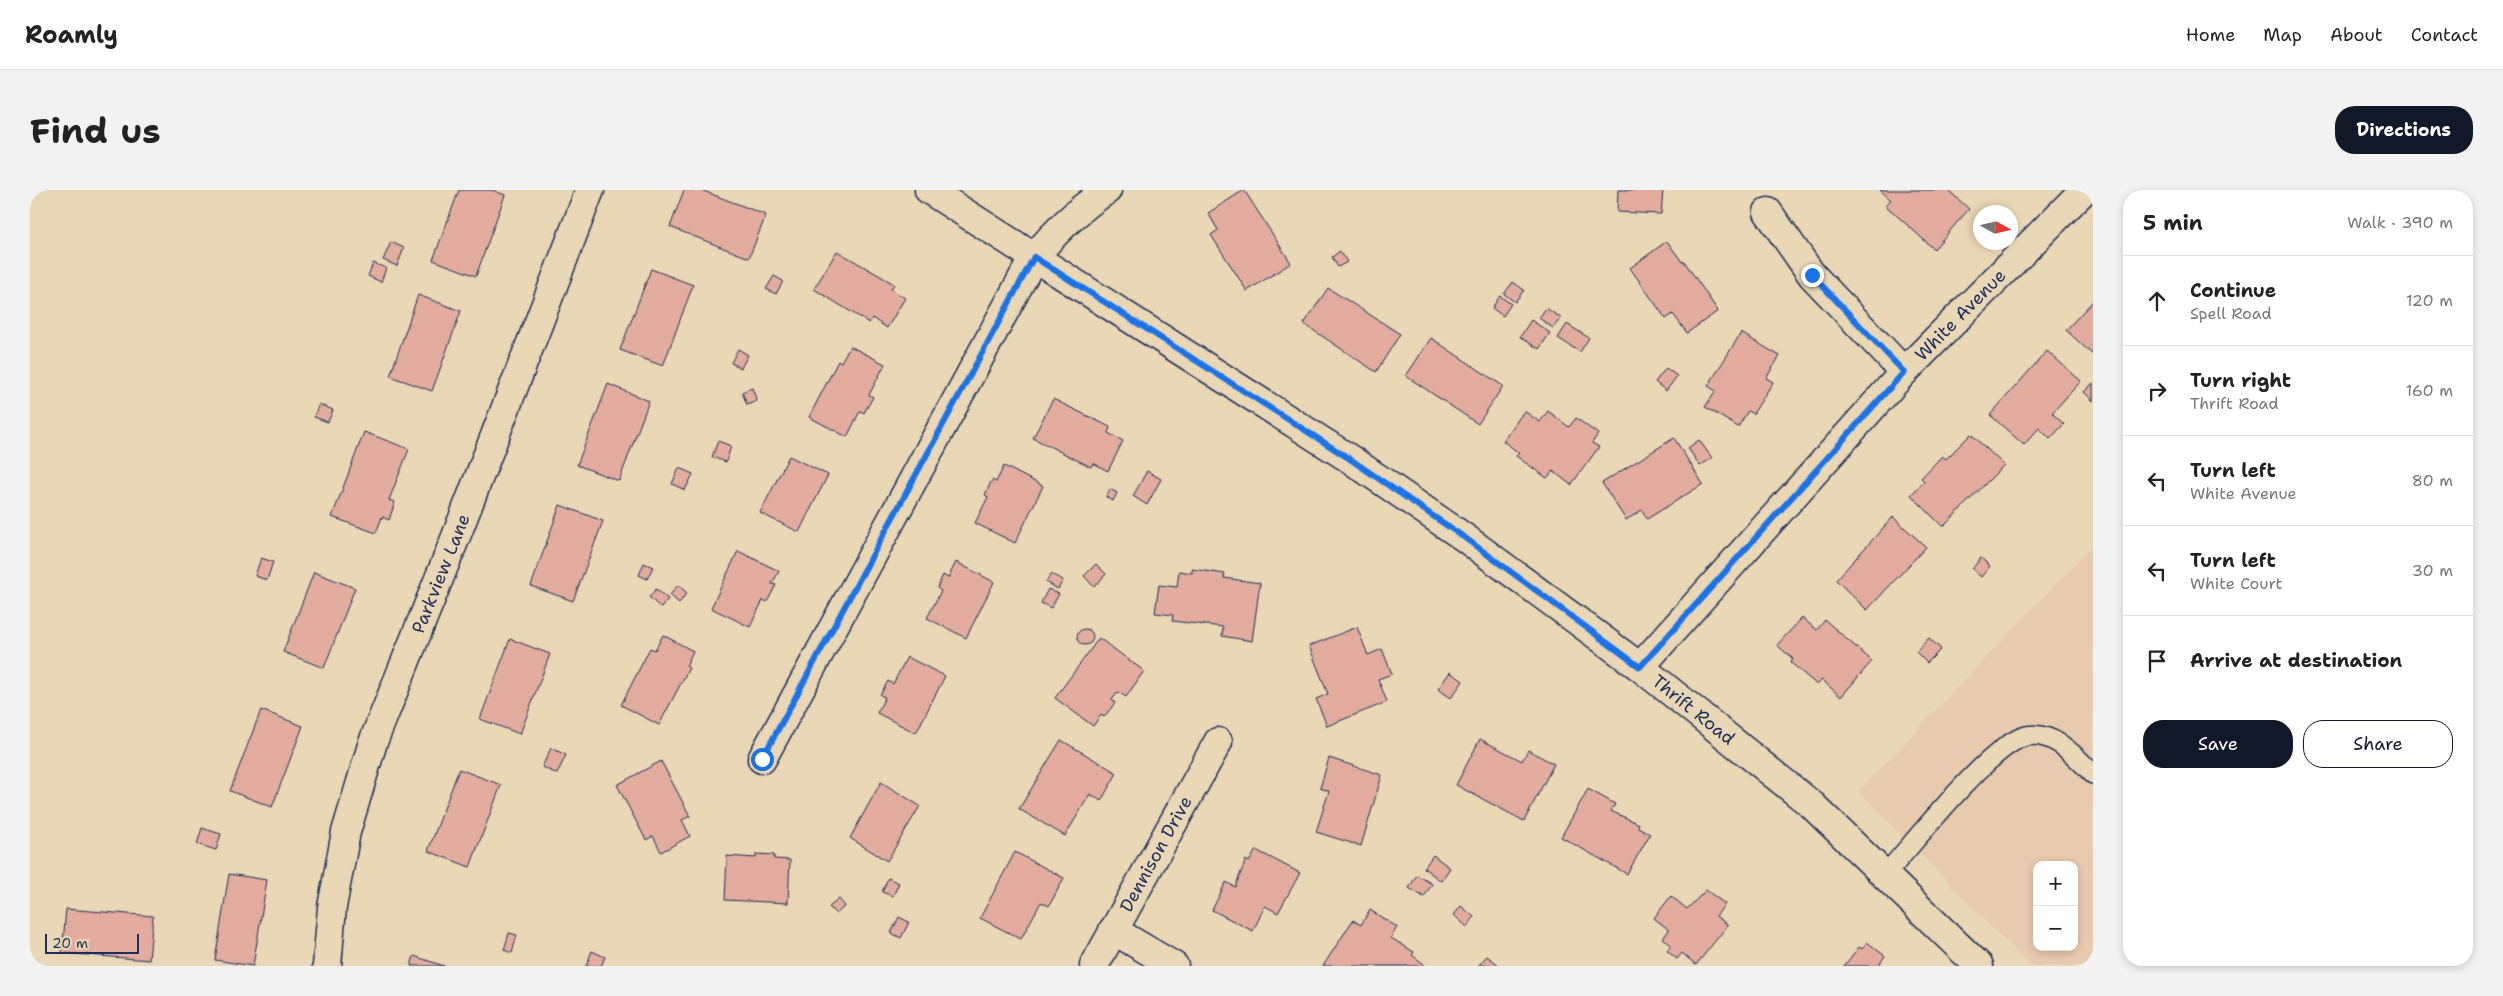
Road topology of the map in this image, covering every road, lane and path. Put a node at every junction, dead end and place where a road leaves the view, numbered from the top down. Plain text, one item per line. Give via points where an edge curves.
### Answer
1 (590, 190) edge
2 (929, 190) edge
3 (1107, 190) edge
4 (2084, 190) edge
5 (1768, 212) dead end
6 (1034, 257) junction
7 (1904, 372) junction
8 (1640, 667) junction
9 (1218, 742) dead end
10 (762, 759) dead end
11 (2093, 774) edge
12 (1884, 875) junction
13 (1113, 930) junction
14 (327, 966) edge
15 (1094, 966) edge
16 (1174, 966) edge
17 (1979, 966) edge

1 - 14 street, Parkview Lane via 373,742 346,832 332,907
2 - 6 street, Thrift Road
3 - 6 street via 1061,226
4 - 7 street, White Avenue
5 - 7 street via 1812,275
6 - 8 street, Thrift Road via 1350,459 1465,538
6 - 10 street
7 - 8 street, White Avenue
8 - 12 street, Thrift Road via 1812,805
9 - 13 street, Dennison Drive
11 - 12 lane via 2063,745 2040,736 2026,736 2000,749
12 - 17 street, Thrift Road
13 - 15 street, Dennison Drive
13 - 16 street

